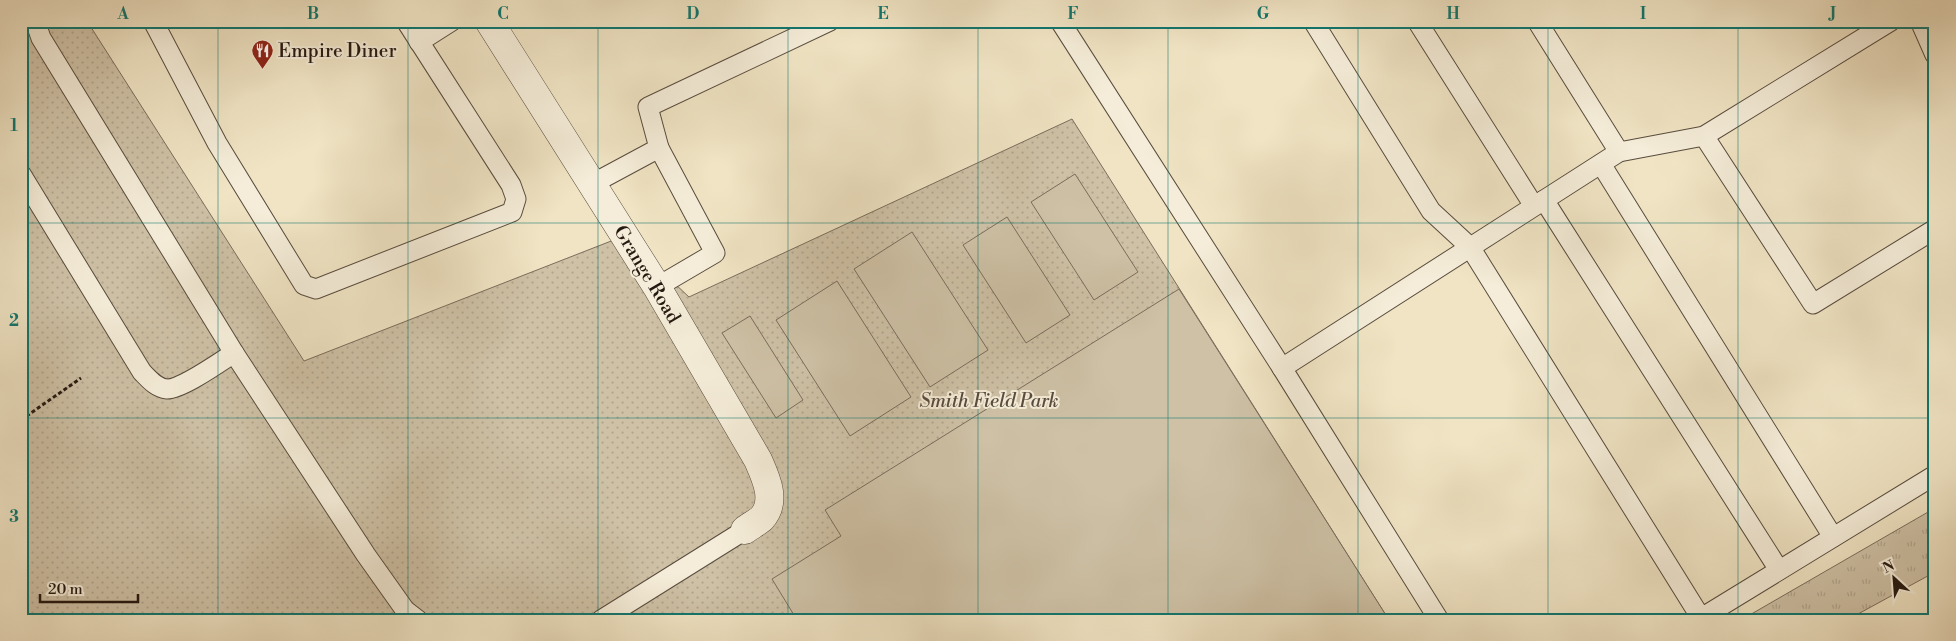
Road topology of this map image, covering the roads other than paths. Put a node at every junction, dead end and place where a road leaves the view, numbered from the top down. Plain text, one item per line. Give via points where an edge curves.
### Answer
1 (35, 21) edge
2 (153, 21) edge
3 (406, 21) edge
4 (452, 21) edge
5 (489, 21) edge
6 (830, 21) edge
7 (1060, 21) edge
8 (1313, 21) edge
9 (1417, 21) edge
10 (1537, 21) edge
11 (1892, 21) edge
12 (1920, 21) edge
13 (420, 42) junction
14 (1935, 55) edge
15 (1704, 136) junction
16 (659, 148) junction
17 (1619, 152) junction
18 (1601, 164) junction
19 (21, 174) edge
20 (592, 184) junction
21 (1539, 203) junction
22 (1935, 229) edge
23 (1470, 247) junction
24 (657, 286) junction
25 (234, 353) junction
26 (1282, 368) junction
27 (1935, 475) edge
28 (745, 530) joint
29 (1833, 537) junction
30 (1779, 570) junction
31 (1699, 619) edge
32 (418, 620) edge
33 (601, 620) edge
34 (1439, 620) edge

1 - 25 lane via 41,38
2 - 13 lane via 217,143 304,285 316,290 512,212 516,199 511,185
3 - 13 lane
4 - 13 lane
5 - 20 street, Grange Road
6 - 16 lane via 648,107
7 - 26 lane
8 - 23 lane via 1431,211
9 - 21 lane
10 - 17 lane
11 - 15 lane
12 - 14 lane
15 - 17 lane
15 - 22 lane via 1813,304
16 - 20 lane
16 - 24 lane via 715,253
17 - 18 lane
18 - 21 lane
18 - 29 lane
19 - 25 lane via 142,372 154,384 168,389 182,385
20 - 24 street, Grange Road
21 - 23 lane
21 - 30 lane
23 - 26 lane
23 - 31 lane
24 - 28 street, Grange Road via 767,480 770,500 762,517
25 - 32 lane via 366,556 406,610
26 - 34 lane
27 - 29 lane
28 - 33 lane
29 - 30 lane
30 - 31 lane

